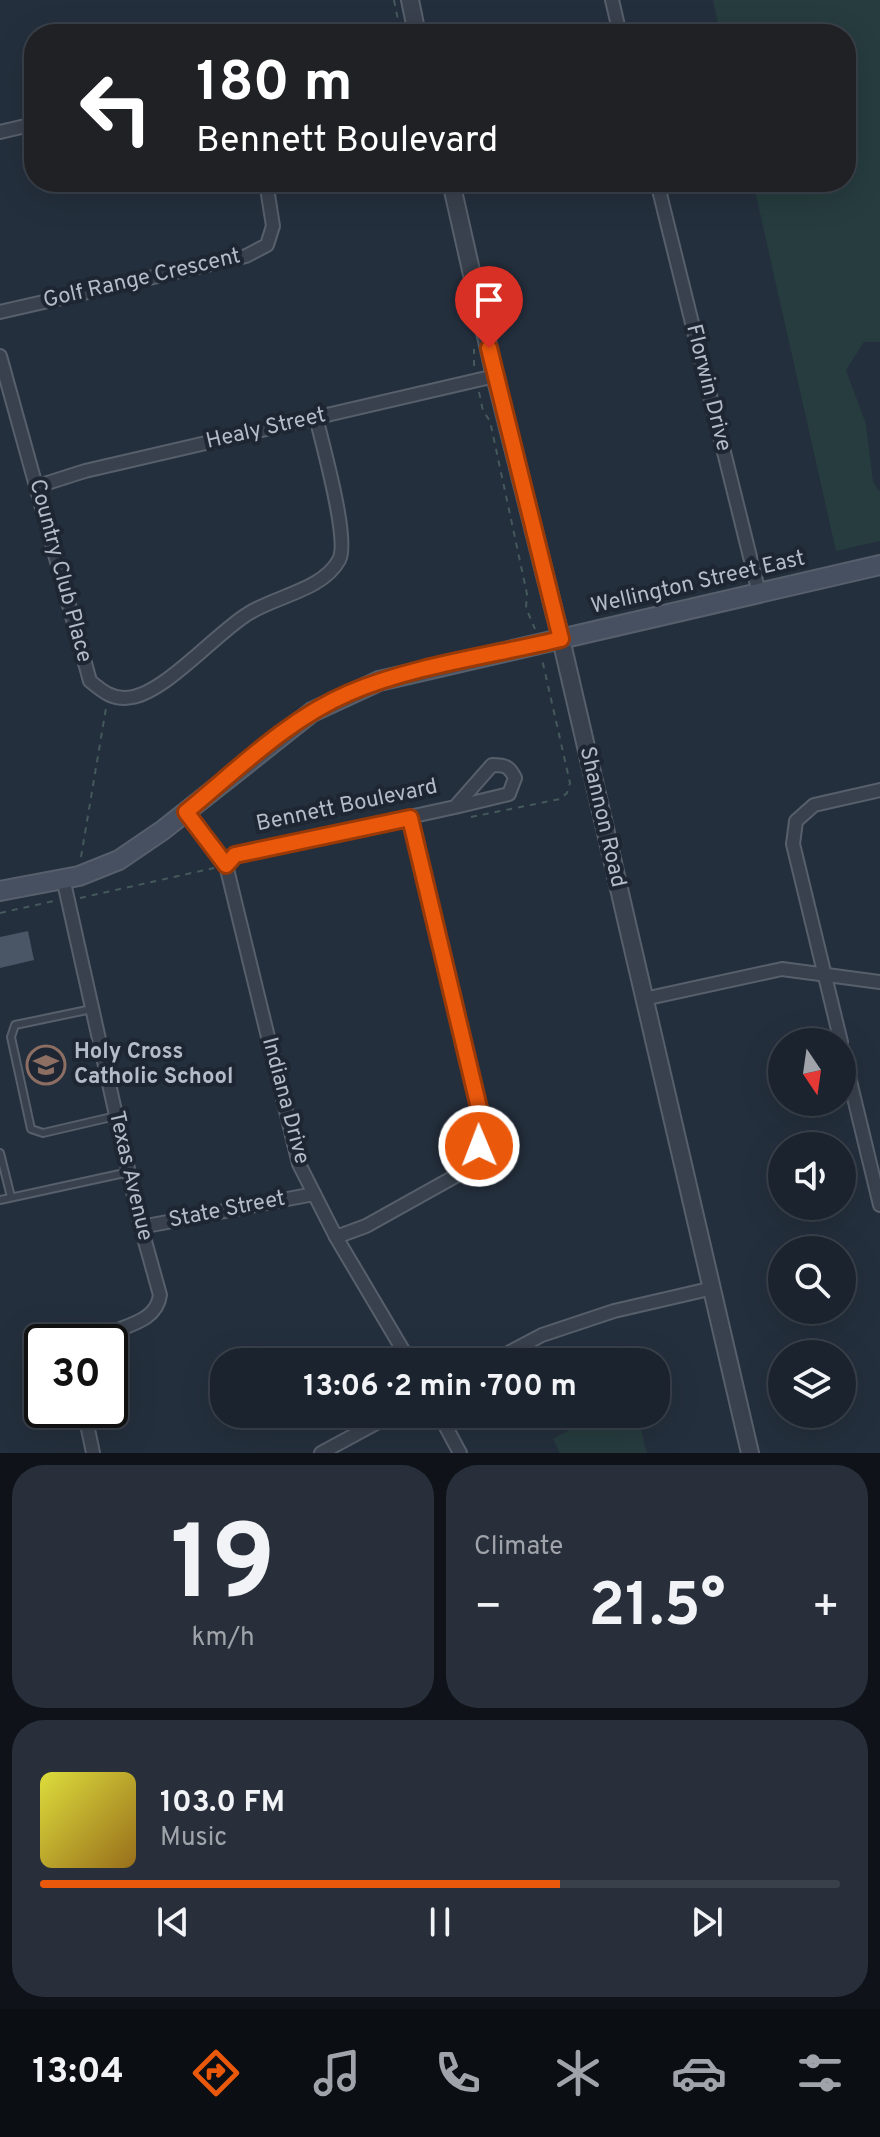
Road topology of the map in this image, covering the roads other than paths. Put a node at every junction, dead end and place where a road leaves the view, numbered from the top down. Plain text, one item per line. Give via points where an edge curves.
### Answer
1 (410, 0) edge
2 (612, 0) edge
3 (415, 24) edge
4 (618, 24) edge
5 (24, 126) edge
6 (0, 132) edge
7 (268, 192) edge
8 (453, 192) edge
9 (659, 192) edge
10 (0, 312) edge
11 (0, 356) edge
12 (495, 376) junction
13 (316, 417) junction
14 (38, 486) junction
15 (880, 565) edge
16 (759, 593) junction
17 (561, 639) junction
18 (880, 790) edge
19 (455, 807) junction
20 (186, 812) junction
21 (410, 818) junction
22 (226, 865) junction
23 (63, 878) junction
24 (0, 891) edge
25 (824, 973) junction
26 (880, 982) edge
27 (644, 999) junction
28 (92, 1009) junction
29 (837, 1028) edge
30 (856, 1107) edge
31 (116, 1116) junction
32 (0, 1153) edge
33 (129, 1172) junction
34 (314, 1194) junction
35 (11, 1197) junction
36 (0, 1200) edge
37 (880, 1205) edge
38 (141, 1227) junction
39 (336, 1237) junction
40 (709, 1289) junction
41 (128, 1324) edge
42 (402, 1348) edge
43 (517, 1348) edge
44 (88, 1428) edge
45 (367, 1428) edge
46 (447, 1428) edge
47 (93, 1453) edge
48 (321, 1453) edge
49 (460, 1453) edge
50 (750, 1453) edge

1 - 3 street
2 - 4 street
5 - 6 street
7 - 10 street, Golf Range Crescent via 273,226 267,245 246,256
8 - 12 street, Shannon Road
9 - 16 street, Florwin Drive
11 - 14 street, Country Club Place
12 - 13 street, Healy Street
12 - 17 street, Shannon Road
13 - 14 street, Healy Street
13 - 14 street, Country Club Place via 342,534 341,557 327,575 247,614 161,682 133,697 108,696 90,681
15 - 16 main road, Wellington Street East
16 - 17 main road, Wellington Street East
17 - 20 main road, Wellington Street East via 379,681 347,694 312,712
17 - 27 street, Shannon Road
18 - 25 street via 814,805 796,821 793,844
19 - 19 street, Bennett Boulevard via 509,794 515,778 511,769 492,765
19 - 21 street, Bennett Boulevard
20 - 22 street
20 - 23 main road, Wellington Street East via 119,860
21 - 22 street, Bennett Boulevard via 235,855
21 - 39 street via 480,1112 479,1146 461,1173
22 - 34 street, Indiana Drive via 299,1164
23 - 24 main road
23 - 28 street, Texas Avenue
25 - 26 street
25 - 27 street via 782,969
25 - 29 street
27 - 40 street, Shannon Road
28 - 31 street, Texas Avenue
28 - 31 lane via 15,1025 11,1037 24,1098 31,1129 43,1133
30 - 37 street
31 - 33 street, Texas Avenue
32 - 35 lane
33 - 35 lane
33 - 38 street, Texas Avenue
34 - 38 street, State Street
34 - 39 street, Indiana Drive
35 - 36 lane
38 - 41 street, Texas Avenue via 160,1295 152,1315
39 - 42 street, Indiana Drive
40 - 43 street via 614,1311
40 - 50 street, Shannon Road
44 - 47 street
45 - 48 street
46 - 49 street

